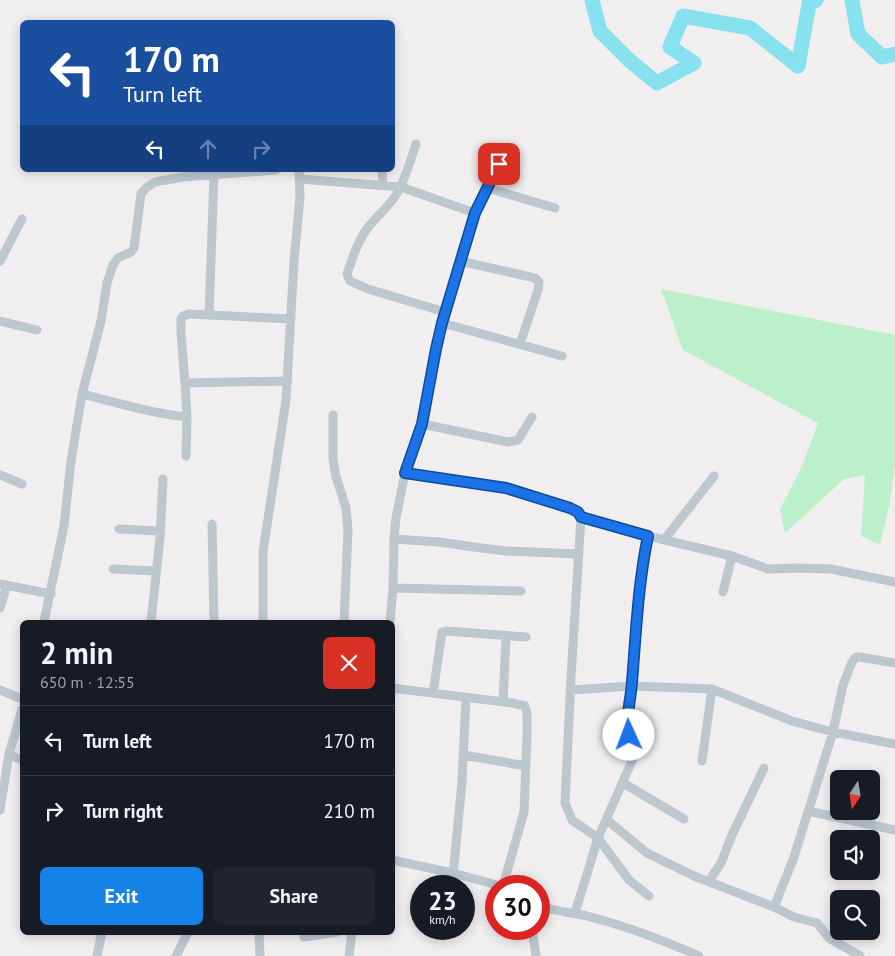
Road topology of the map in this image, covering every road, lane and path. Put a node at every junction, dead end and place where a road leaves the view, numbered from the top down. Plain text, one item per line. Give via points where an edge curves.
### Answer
1 (416, 144) dead end
2 (505, 152) dead end
3 (251, 172) edge
4 (382, 172) edge
5 (299, 174) edge
6 (214, 175) junction
7 (383, 185) junction
8 (400, 187) junction
9 (487, 188) junction
10 (555, 208) dead end
11 (475, 213) junction
12 (22, 219) dead end
13 (0, 261) edge
14 (460, 261) junction
15 (445, 312) junction
16 (208, 314) junction
17 (291, 319) junction
18 (0, 321) edge
19 (442, 323) junction
20 (37, 330) dead end
21 (520, 344) junction
22 (562, 356) dead end
23 (288, 381) junction
24 (185, 383) junction
25 (82, 394) junction
26 (333, 416) dead end
27 (187, 417) junction
28 (532, 417) dead end
29 (422, 424) junction
30 (186, 456) dead end
31 (405, 473) junction
32 (0, 475) edge
33 (714, 476) dead end
34 (163, 479) dead end
35 (22, 484) dead end
36 (581, 517) junction
37 (212, 524) dead end
38 (119, 529) dead end
39 (160, 531) junction
40 (648, 536) junction
41 (394, 539) junction
42 (664, 540) junction
43 (578, 554) junction
44 (732, 556) junction
45 (113, 569) dead end
46 (156, 571) junction
47 (895, 582) edge
48 (4, 585) edge
49 (393, 588) junction
50 (521, 590) dead end
51 (724, 592) dead end
52 (51, 594) junction
53 (0, 608) edge
54 (44, 620) edge
55 (150, 620) edge
56 (214, 620) edge
57 (263, 620) edge
58 (344, 620) edge
59 (390, 620) edge
60 (506, 636) junction
61 (526, 637) dead end
62 (895, 663) edge
63 (632, 686) junction
64 (395, 688) edge
65 (712, 689) junction
66 (0, 690) edge
67 (570, 690) junction
68 (433, 693) junction
69 (20, 698) edge
70 (466, 698) junction
71 (503, 702) junction
72 (20, 716) edge
73 (833, 732) junction
74 (895, 744) edge
75 (9, 754) junction
76 (464, 755) junction
77 (20, 759) edge
78 (702, 761) dead end
79 (526, 766) junction
80 (764, 768) dead end
81 (3, 770) edge
82 (623, 784) junction
83 (0, 810) edge
84 (808, 812) junction
85 (684, 819) dead end
86 (607, 820) junction
87 (895, 830) edge
88 (598, 838) junction
89 (395, 861) edge
90 (453, 873) junction
91 (506, 875) edge
92 (709, 880) junction
93 (485, 882) edge
94 (649, 896) dead end
95 (774, 907) junction
96 (550, 908) edge
97 (576, 913) junction
98 (101, 935) edge
99 (186, 935) edge
100 (259, 935) edge
101 (317, 935) edge
102 (352, 935) edge
103 (304, 937) dead end
104 (534, 940) edge
105 (97, 956) edge
106 (176, 956) edge
107 (260, 956) edge
108 (349, 956) edge
109 (536, 956) edge
110 (699, 956) edge
111 (860, 956) edge

1 - 8 street
2 - 9 street
3 - 6 street
4 - 7 street
5 - 7 street
5 - 17 street
6 - 16 street
6 - 25 street via 155,182 141,194 136,243 131,252 118,258 113,265
7 - 8 street
8 - 11 street
8 - 15 street via 363,235 347,274 350,281 368,289
9 - 10 street
9 - 11 street
11 - 14 street
12 - 13 street
14 - 15 street
14 - 21 street via 535,278 539,282
15 - 19 street
16 - 17 street
16 - 24 street via 189,314 181,318
17 - 23 street
18 - 20 street
19 - 21 street
19 - 29 street
21 - 22 street
23 - 24 street
23 - 57 street via 263,552
24 - 27 street
25 - 27 street
25 - 52 street
26 - 58 street via 333,459 346,508 348,530
27 - 30 street
28 - 29 street via 518,440 508,442
29 - 31 street
31 - 36 street via 506,488 570,508
31 - 41 street
32 - 35 street
33 - 42 street
34 - 39 street
36 - 40 street
36 - 43 street
37 - 56 street
38 - 39 street
39 - 46 street
40 - 42 street
40 - 63 street
41 - 43 street via 506,551
41 - 49 street
42 - 44 street
43 - 67 street
44 - 47 street via 768,569 831,569
44 - 51 street
45 - 46 street
46 - 55 street
48 - 52 street
48 - 53 street
49 - 50 street
49 - 59 street
52 - 54 street
60 - 61 street
60 - 68 street via 442,632
60 - 71 street
62 - 73 street via 856,657 843,685
63 - 65 street
63 - 67 street
63 - 82 street via 628,728 634,754
64 - 68 street
65 - 73 street via 792,722
65 - 78 street
66 - 69 street
67 - 88 street via 565,803 572,820
68 - 70 street
70 - 71 street
70 - 76 street
71 - 79 street via 525,706
72 - 75 street
73 - 74 street
73 - 84 street
75 - 77 street
75 - 81 street
76 - 79 street
76 - 90 street
79 - 91 street via 524,812
80 - 92 street via 721,863
81 - 83 street
82 - 85 street
82 - 86 street
84 - 87 street
84 - 95 street
86 - 88 street
86 - 92 street via 647,853
88 - 94 street via 629,880
88 - 97 street
89 - 90 street
90 - 93 street
92 - 95 street
95 - 111 street via 817,923 829,938
96 - 97 street
97 - 110 street via 662,939
98 - 105 street
99 - 106 street
100 - 107 street
101 - 103 street
102 - 108 street
104 - 109 street

